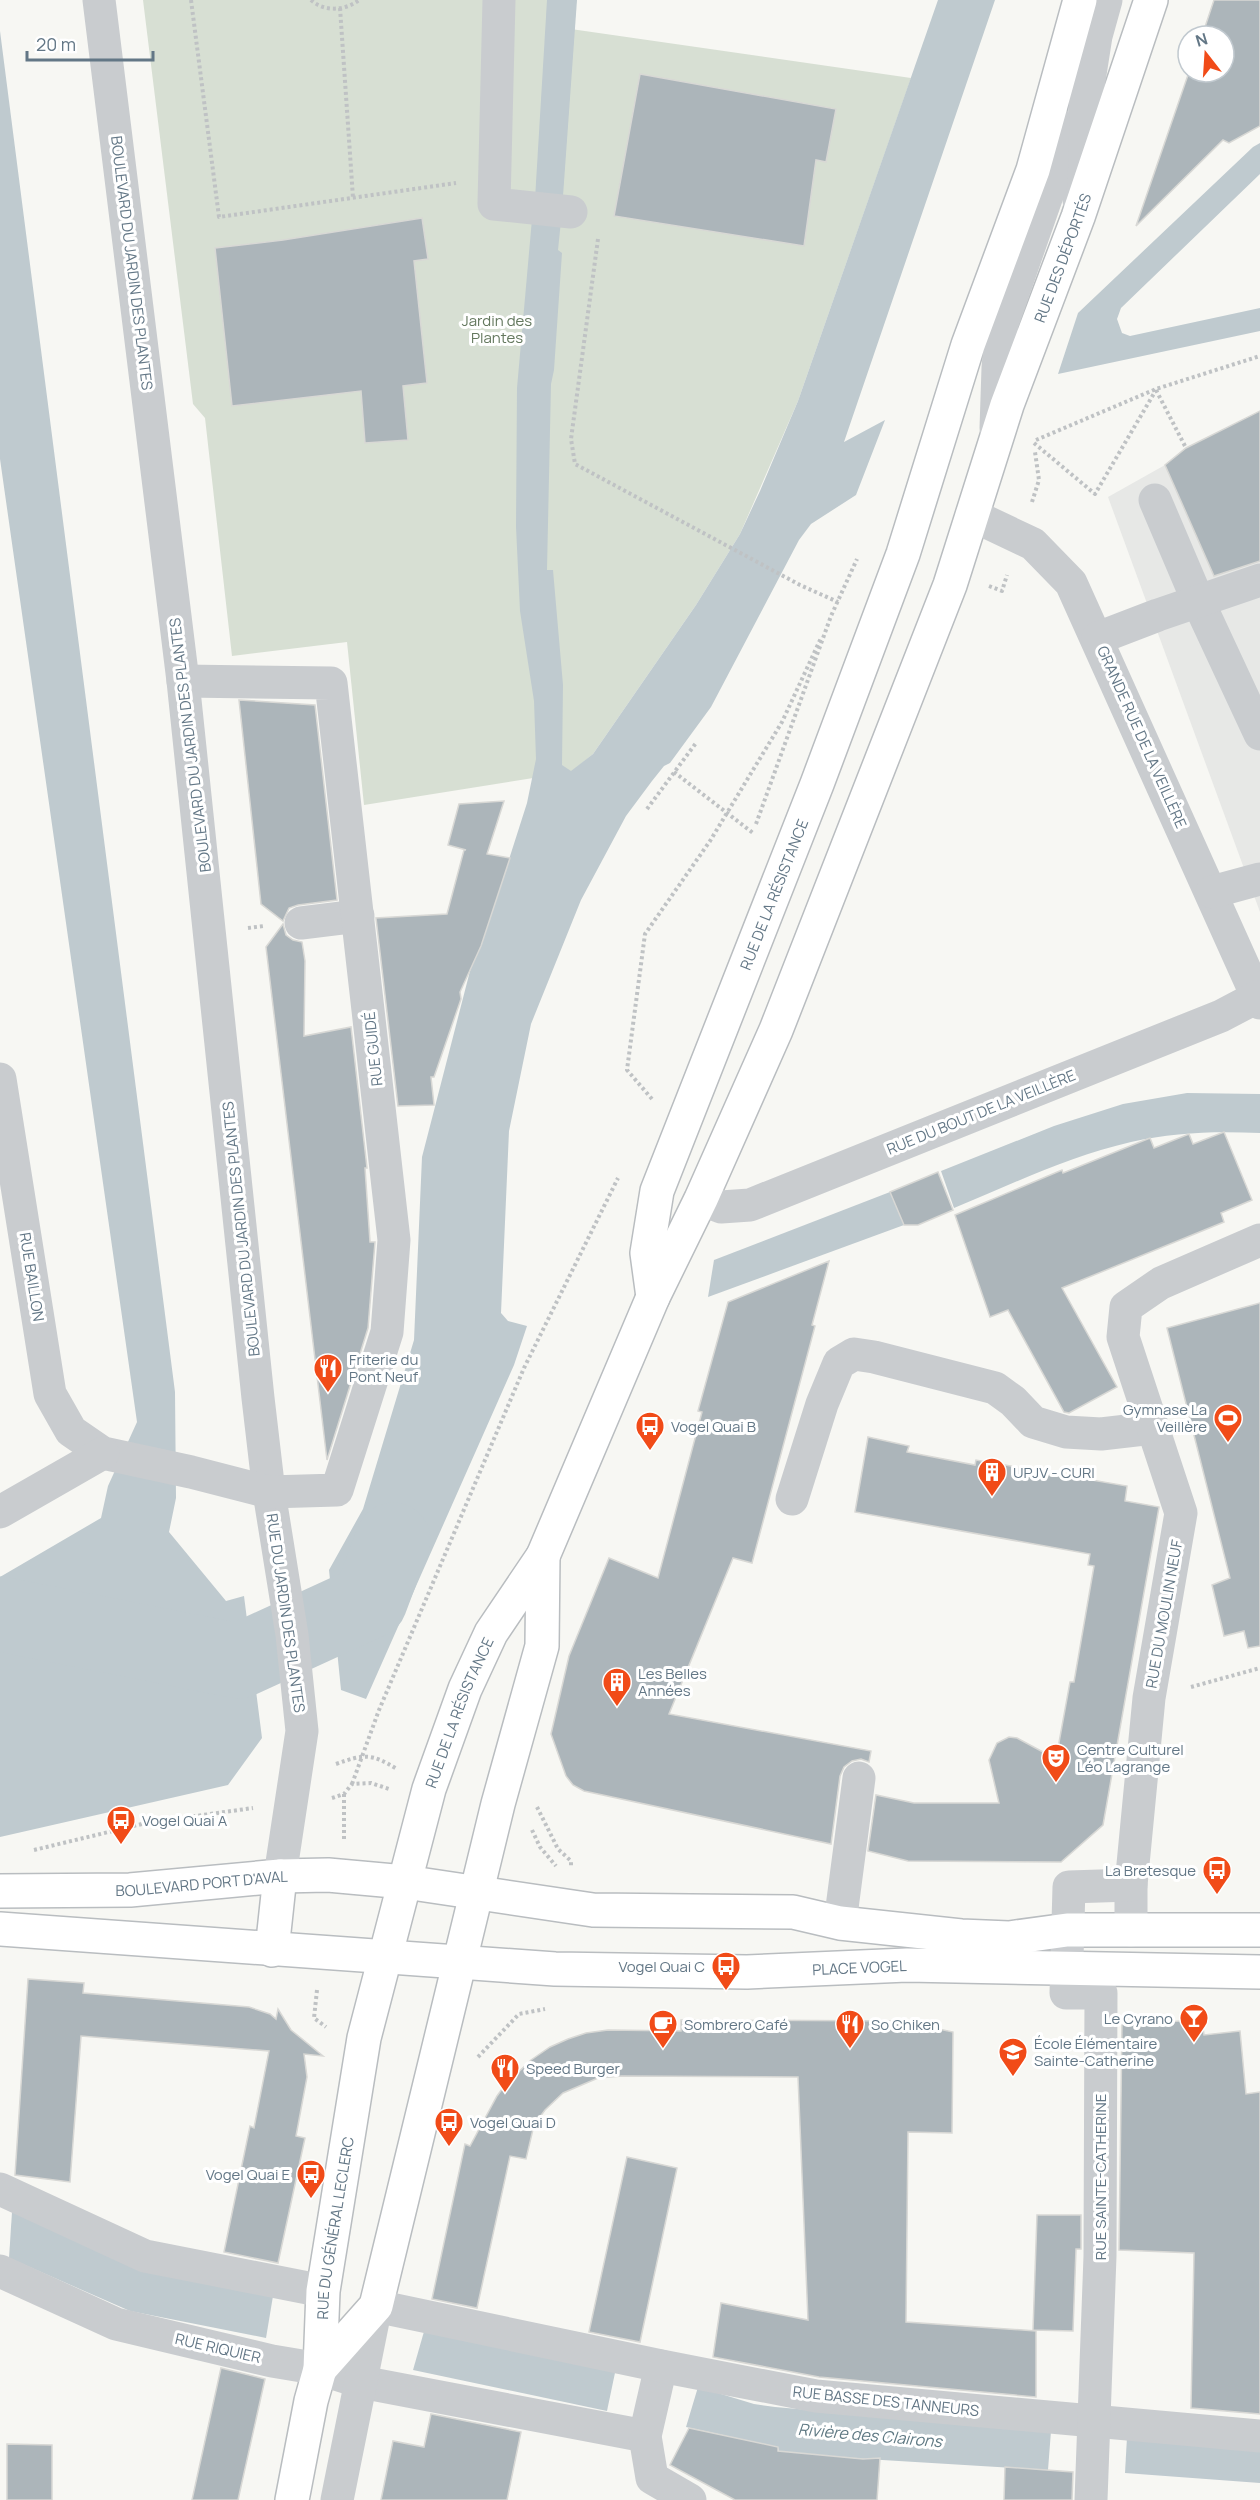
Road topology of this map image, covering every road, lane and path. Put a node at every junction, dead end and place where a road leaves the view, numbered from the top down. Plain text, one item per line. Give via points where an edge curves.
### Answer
1 (99, 0) edge
2 (191, 0) edge
3 (310, 0) edge
4 (359, 0) edge
5 (499, 0) edge
6 (1080, 0) edge
7 (1106, 0) edge
8 (1151, 0) edge
9 (340, 8) junction
10 (1054, 93) junction
11 (495, 177) junction
12 (353, 198) junction
13 (571, 212) joint
14 (1078, 217) junction
15 (1260, 356) edge
16 (1156, 389) junction
17 (1011, 439) junction
18 (1033, 442) junction
19 (1186, 448) dead end
20 (1155, 500) dead end
21 (972, 514) junction
22 (859, 554) dead end
23 (1260, 580) edge
24 (1198, 601) junction
25 (838, 602) junction
26 (831, 616) junction
27 (1098, 638) junction
28 (183, 681) junction
29 (1260, 734) edge
30 (696, 743) dead end
31 (674, 771) junction
32 (647, 808) dead end
33 (727, 813) junction
34 (753, 833) junction
35 (750, 842) dead end
36 (1260, 879) edge
37 (1212, 892) junction
38 (358, 916) junction
39 (301, 923) joint
40 (211, 932) junction
41 (1259, 1000) edge
42 (0, 1079) edge
43 (658, 1090) dead end
44 (619, 1176) dead end
45 (701, 1199) junction
46 (1260, 1240) edge
47 (653, 1298) junction
48 (1153, 1428) junction
49 (103, 1453) junction
50 (269, 1492) junction
51 (792, 1499) dead end
52 (0, 1512) edge
53 (543, 1556) junction
54 (1260, 1668) edge
55 (1149, 1698) junction
56 (361, 1755) junction
57 (327, 1767) dead end
58 (859, 1778) dead end
59 (352, 1784) junction
60 (291, 1803) junction
61 (425, 1804) junction
62 (537, 1806) dead end
63 (495, 1815) junction
64 (22, 1853) dead end
65 (571, 1861) dead end
66 (280, 1876) junction
67 (405, 1882) junction
68 (1131, 1885) junction
69 (0, 1891) edge
70 (476, 1892) junction
71 (554, 1905) junction
72 (840, 1923) junction
73 (0, 1929) edge
74 (1067, 1930) junction
75 (1131, 1930) junction
76 (1260, 1930) edge
77 (272, 1950) junction
78 (384, 1958) junction
79 (459, 1964) junction
80 (1068, 1968) junction
81 (1260, 1972) edge
82 (556, 2007) dead end
83 (475, 2059) dead end
84 (0, 2189) edge
85 (0, 2271) edge
86 (322, 2291) junction
87 (376, 2306) junction
88 (661, 2366) junction
89 (320, 2369) junction
90 (361, 2382) junction
91 (1092, 2422) junction
92 (645, 2436) junction
93 (1260, 2436) edge
94 (292, 2500) edge
95 (337, 2500) edge
96 (690, 2500) edge
97 (1091, 2500) edge

1 - 28 street, BOULEVARD DU JARDIN DES PLANTES
2 - 12 path via 219,217
3 - 9 path via 327,8
4 - 9 path
5 - 11 street
6 - 10 main road
7 - 14 street via 1084,106
8 - 14 main road, RUE DES DÉPORTÉS
9 - 12 path
10 - 17 street via 1051,184 1002,324 998,368
10 - 47 main road, RUE DE LA RÉSISTANCE via 1034,170 968,345 903,554 657,1191 647,1253
11 - 12 path
11 - 13 street via 494,204
13 - 25 path via 602,215 571,439 575,464
14 - 17 main road, RUE DES DÉPORTÉS
15 - 16 path
16 - 18 path
16 - 18 path via 1095,494
16 - 19 path
17 - 18 path
17 - 21 main road, RUE DES DÉPORTÉS
20 - 24 street
21 - 27 street, GRANDE RUE DE LA VEILLÈRE via 1033,544 1071,583
21 - 45 main road, RUE DE LA RÉSISTANCE via 950,585 776,1030
22 - 25 path
23 - 24 street
24 - 27 street
24 - 29 street
25 - 26 path
26 - 33 path via 782,722
26 - 34 path
27 - 37 street, GRANDE RUE DE LA VEILLÈRE
28 - 38 street, RUE GUIDÉ via 331,683
28 - 40 street, BOULEVARD DU JARDIN DES PLANTES
30 - 31 path
31 - 32 path
31 - 33 path
33 - 34 path
33 - 43 path via 645,934 627,1070 654,1101
34 - 35 path
36 - 37 street
37 - 41 street, GRANDE RUE DE LA VEILLÈRE
38 - 39 street
38 - 50 street, RUE GUIDÉ via 394,1240 387,1332 337,1490
39 - 40 path
40 - 50 street, BOULEVARD DU JARDIN DES PLANTES
41 - 45 street, RUE DU BOUT DE LA VEILLÈRE via 750,1205 721,1207
42 - 49 street, RUE BAILLON via 50,1394 71,1431
44 - 56 path via 524,1368
45 - 47 main road, RUE DE LA RÉSISTANCE
46 - 48 street, RUE DU MOULIN NEUF via 1161,1283 1126,1307 1124,1337
47 - 53 main road, RUE DE LA RÉSISTANCE
48 - 51 street via 1101,1434 1066,1432 1033,1422 994,1388 854,1354 839,1362
48 - 55 street, RUE DU MOULIN NEUF via 1181,1513
49 - 50 street
49 - 52 street
50 - 60 street, RUE DU JARDIN DES PLANTES via 292,1635 302,1731
53 - 61 main road, RUE DE LA RÉSISTANCE via 491,1633 465,1689
53 - 63 main road, RUE DE LA RÉSISTANCE via 542,1646
54 - 55 path
55 - 68 street, RUE DU MOULIN NEUF
56 - 57 path
56 - 59 path
58 - 72 street
59 - 60 path via 344,1794 327,1800
59 - 61 path via 371,1783
60 - 64 path via 146,1823
60 - 66 street, RUE DU JARDIN DES PLANTES
61 - 67 main road, RUE DE LA RÉSISTANCE
62 - 65 path via 558,1849
63 - 70 main road, RUE DE LA RÉSISTANCE
63 - 71 path via 525,1817 540,1847 558,1868
66 - 67 main road, BOULEVARD PORT D'AVAL via 327,1875
66 - 69 main road, BOULEVARD PORT D'AVAL via 130,1890
66 - 77 main road
67 - 70 main road, BOULEVARD PORT D'AVAL
67 - 78 main road, RUE DE LA RÉSISTANCE
68 - 74 street, RUE SAINTE-CATHERINE via 1069,1887
68 - 75 street, RUE DU MOULIN NEUF
70 - 71 main road
70 - 79 main road, RUE DE LA RÉSISTANCE
71 - 72 main road via 593,1910 794,1912
72 - 74 main road via 1009,1938
73 - 77 main road
74 - 75 main road
74 - 80 street, RUE SAINTE-CATHERINE
75 - 76 main road
77 - 78 main road
78 - 79 main road, PLACE VOGEL
78 - 86 main road, RUE DU GÉNÉRAL LECLERC via 364,2038
79 - 80 main road, PLACE VOGEL via 747,1972 907,1965
79 - 87 main road
80 - 81 main road, PLACE VOGEL
80 - 91 street, RUE SAINTE-CATHERINE via 1066,1993 1101,1993 1100,2256
82 - 83 path via 519,2014
84 - 86 street via 145,2256
85 - 89 street, RUE RIQUIER via 116,2324
86 - 87 main road
86 - 89 main road, RUE DU GÉNÉRAL LECLERC
87 - 88 street, RUE BASSE DES TANNEURS
87 - 89 main road
87 - 90 street
88 - 91 street, RUE BASSE DES TANNEURS via 816,2396
88 - 92 street
89 - 90 street, RUE RIQUIER
89 - 94 main road, RUE DU GÉNÉRAL LECLERC
90 - 92 street
90 - 95 street
91 - 93 street, RUE BASSE DES TANNEURS
91 - 97 street
92 - 96 street via 652,2478

